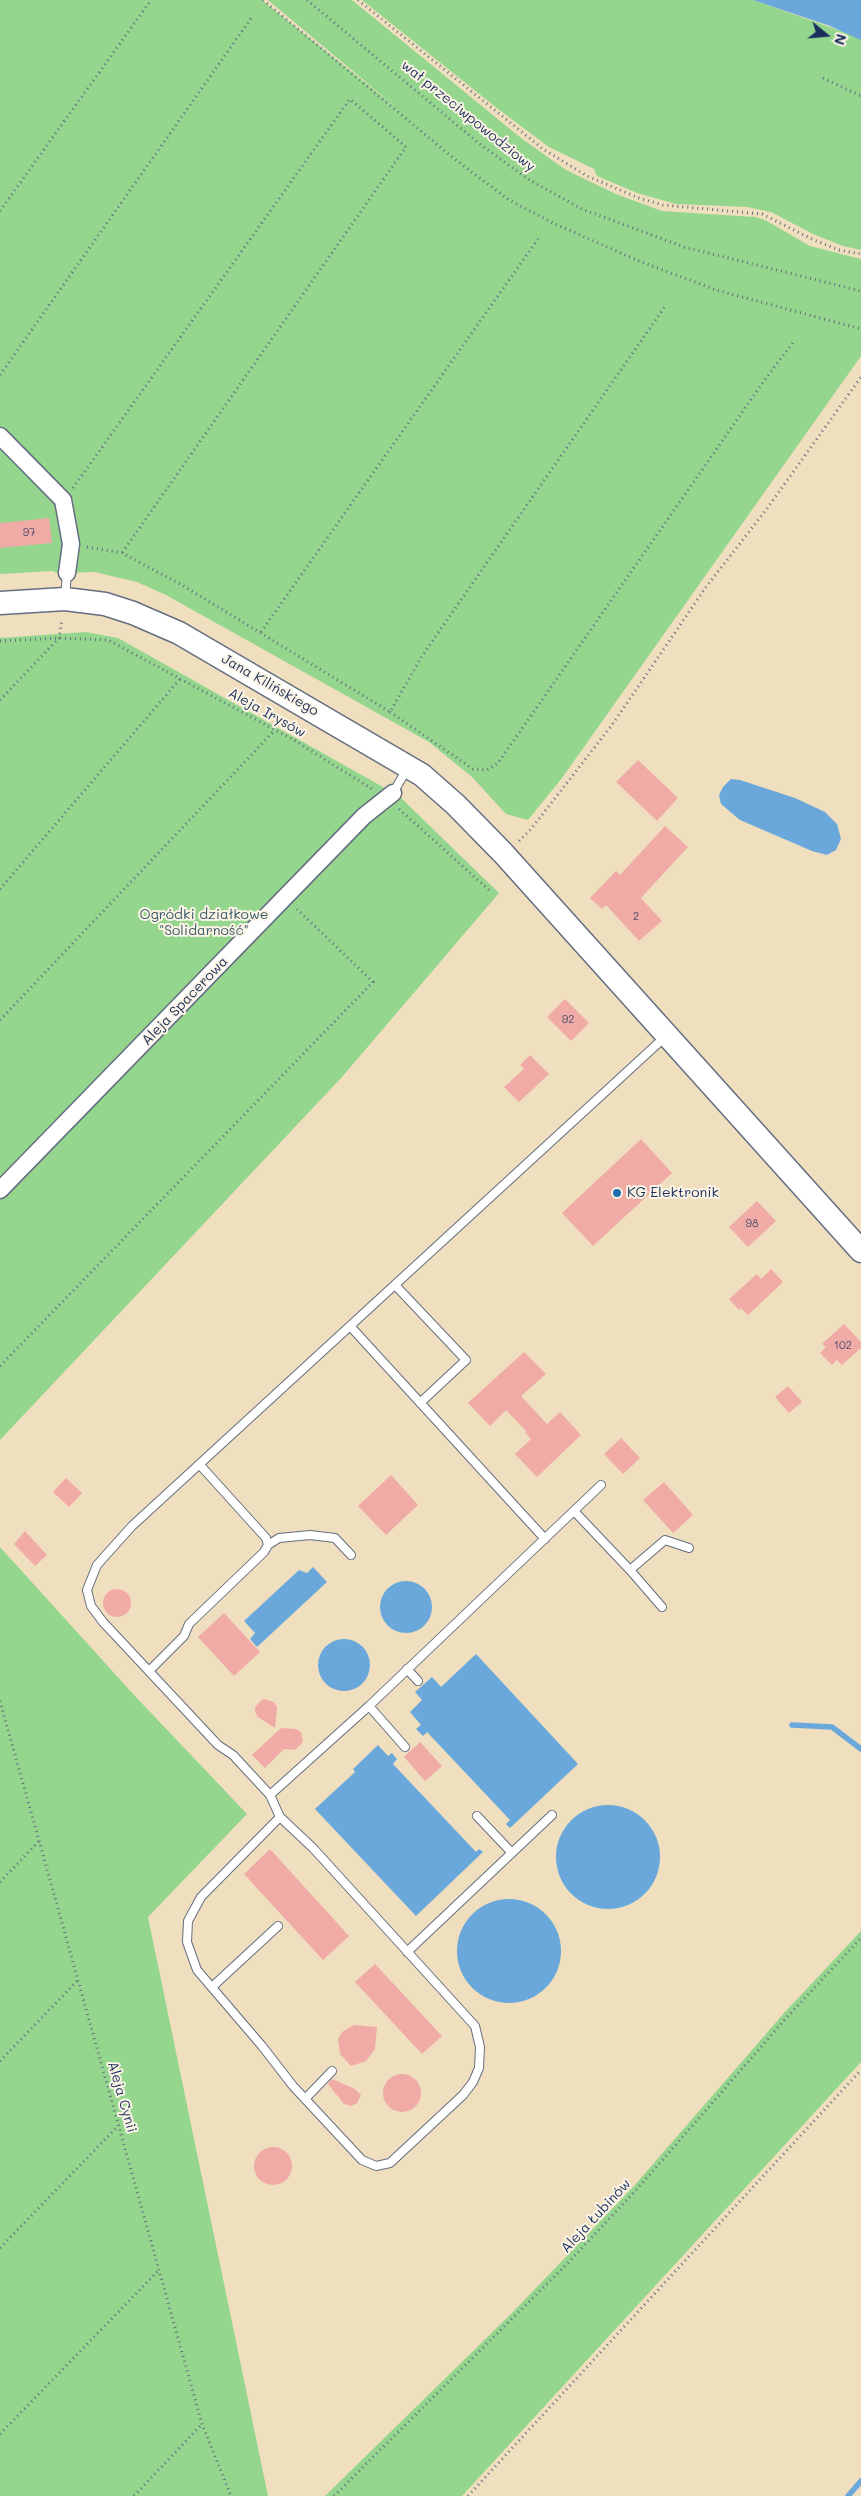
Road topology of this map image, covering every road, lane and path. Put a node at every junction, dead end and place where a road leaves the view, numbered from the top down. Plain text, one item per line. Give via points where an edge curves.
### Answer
1 (150, 0) edge
2 (263, 0) edge
3 (307, 0) edge
4 (358, 0) edge
5 (252, 17) dead end
6 (823, 78) dead end
7 (861, 96) edge
8 (0, 211) edge
9 (538, 239) dead end
10 (861, 254) edge
11 (861, 290) edge
12 (666, 305) dead end
13 (861, 329) edge
14 (795, 340) dead end
15 (0, 375) edge
16 (861, 377) edge
17 (0, 436) edge
18 (63, 500) junction
19 (71, 544) junction
20 (122, 553) junction
21 (68, 573) joint
22 (65, 599) junction
23 (0, 603) edge
24 (261, 632) junction
25 (61, 633) dead end
26 (59, 638) junction
27 (0, 641) edge
28 (180, 679) junction
29 (0, 700) edge
30 (390, 712) junction
31 (275, 730) junction
32 (408, 767) junction
33 (390, 796) junction
34 (503, 853) junction
35 (0, 889) edge
36 (488, 890) dead end
37 (286, 898) junction
38 (0, 1020) edge
39 (667, 1034) junction
40 (0, 1190) edge
41 (861, 1251) edge
42 (396, 1285) junction
43 (350, 1326) junction
44 (0, 1366) edge
45 (420, 1403) junction
46 (200, 1465) junction
47 (601, 1485) dead end
48 (574, 1511) junction
49 (545, 1539) junction
50 (268, 1545) junction
51 (689, 1548) dead end
52 (352, 1555) dead end
53 (630, 1570) junction
54 (662, 1607) dead end
55 (407, 1669) junction
56 (150, 1670) junction
57 (418, 1681) dead end
58 (0, 1701) edge
59 (368, 1706) junction
60 (1, 1709) edge
61 (405, 1747) dead end
62 (270, 1795) junction
63 (552, 1815) dead end
64 (477, 1816) dead end
65 (280, 1817) junction
66 (39, 1841) junction
67 (512, 1853) junction
68 (0, 1882) edge
69 (278, 1926) dead end
70 (861, 1938) edge
71 (407, 1952) junction
72 (78, 1980) junction
73 (212, 1987) junction
74 (0, 2061) edge
75 (332, 2070) dead end
76 (861, 2070) edge
77 (305, 2099) junction
78 (118, 2126) junction
79 (0, 2248) edge
80 (159, 2271) junction
81 (202, 2424) junction
82 (0, 2434) edge
83 (134, 2496) edge
84 (231, 2496) edge
85 (334, 2496) edge
86 (468, 2496) edge

1 - 8 path
2 - 13 path via 457,161 509,200 639,261 716,290
3 - 11 path, wał przeciwpowodziowy via 481,144 531,181 582,209 684,247
4 - 10 path via 542,148 587,176 663,205 762,214 839,250
5 - 15 path
6 - 7 path
9 - 24 path
12 - 30 path via 427,648
14 - 30 path via 498,763 487,770 473,769
16 - 34 path via 766,510 706,587 612,725 531,829
17 - 18 street
18 - 19 street
18 - 20 path via 81,480 350,99 406,147
19 - 20 path
19 - 21 street
20 - 24 path
21 - 22 lane
22 - 23 street, Jana Kilińskiego
22 - 32 street, Jana Kilińskiego via 104,604 179,633
24 - 30 path
25 - 26 path
26 - 27 path, Aleja Irysów
26 - 28 path, Aleja Irysów via 108,640
26 - 29 path
28 - 31 path, Aleja Irysów
28 - 35 path
31 - 33 path, Aleja Irysów
31 - 38 path
32 - 33 lane
32 - 34 street, Jana Kilińskiego via 456,805
33 - 36 path, Aleja Irysów
33 - 37 street, Aleja Spacerowa via 364,816
34 - 39 street, Jana Kilińskiego
37 - 40 street, Aleja Spacerowa
37 - 44 path via 373,982
39 - 41 street, Jana Kilińskiego
39 - 42 lane
42 - 43 lane
42 - 45 lane via 466,1360
43 - 45 lane
43 - 46 lane
45 - 49 lane
46 - 50 lane via 266,1538
46 - 56 lane via 132,1526 97,1565 86,1590 91,1606 103,1622
47 - 48 lane
48 - 49 lane
48 - 53 lane
49 - 55 lane
50 - 52 lane via 279,1538 310,1535 335,1538
50 - 56 lane via 189,1624 184,1636
51 - 53 lane via 665,1540
53 - 54 lane
55 - 57 lane
55 - 59 lane
56 - 62 lane via 218,1745 233,1755
58 - 60 path, Aleja Cynii
59 - 61 lane
59 - 62 lane
60 - 66 path, Aleja Cynii
62 - 65 lane
63 - 67 lane
64 - 67 lane
65 - 71 lane
65 - 73 lane via 201,1898 188,1920 187,1942 197,1970
66 - 68 path
66 - 72 path, Aleja Cynii
67 - 71 lane
69 - 73 lane
70 - 85 path, Aleja Łubinów via 566,2265
71 - 77 lane via 475,2026 480,2047 479,2068 473,2082 390,2163 376,2166 362,2160
72 - 74 path
72 - 78 path, Aleja Cynii
73 - 77 lane
75 - 77 lane
76 - 86 path
78 - 79 path
78 - 80 path, Aleja Cynii
80 - 81 path, Aleja Cynii
80 - 82 path
81 - 83 path
81 - 84 path, Aleja Cynii

